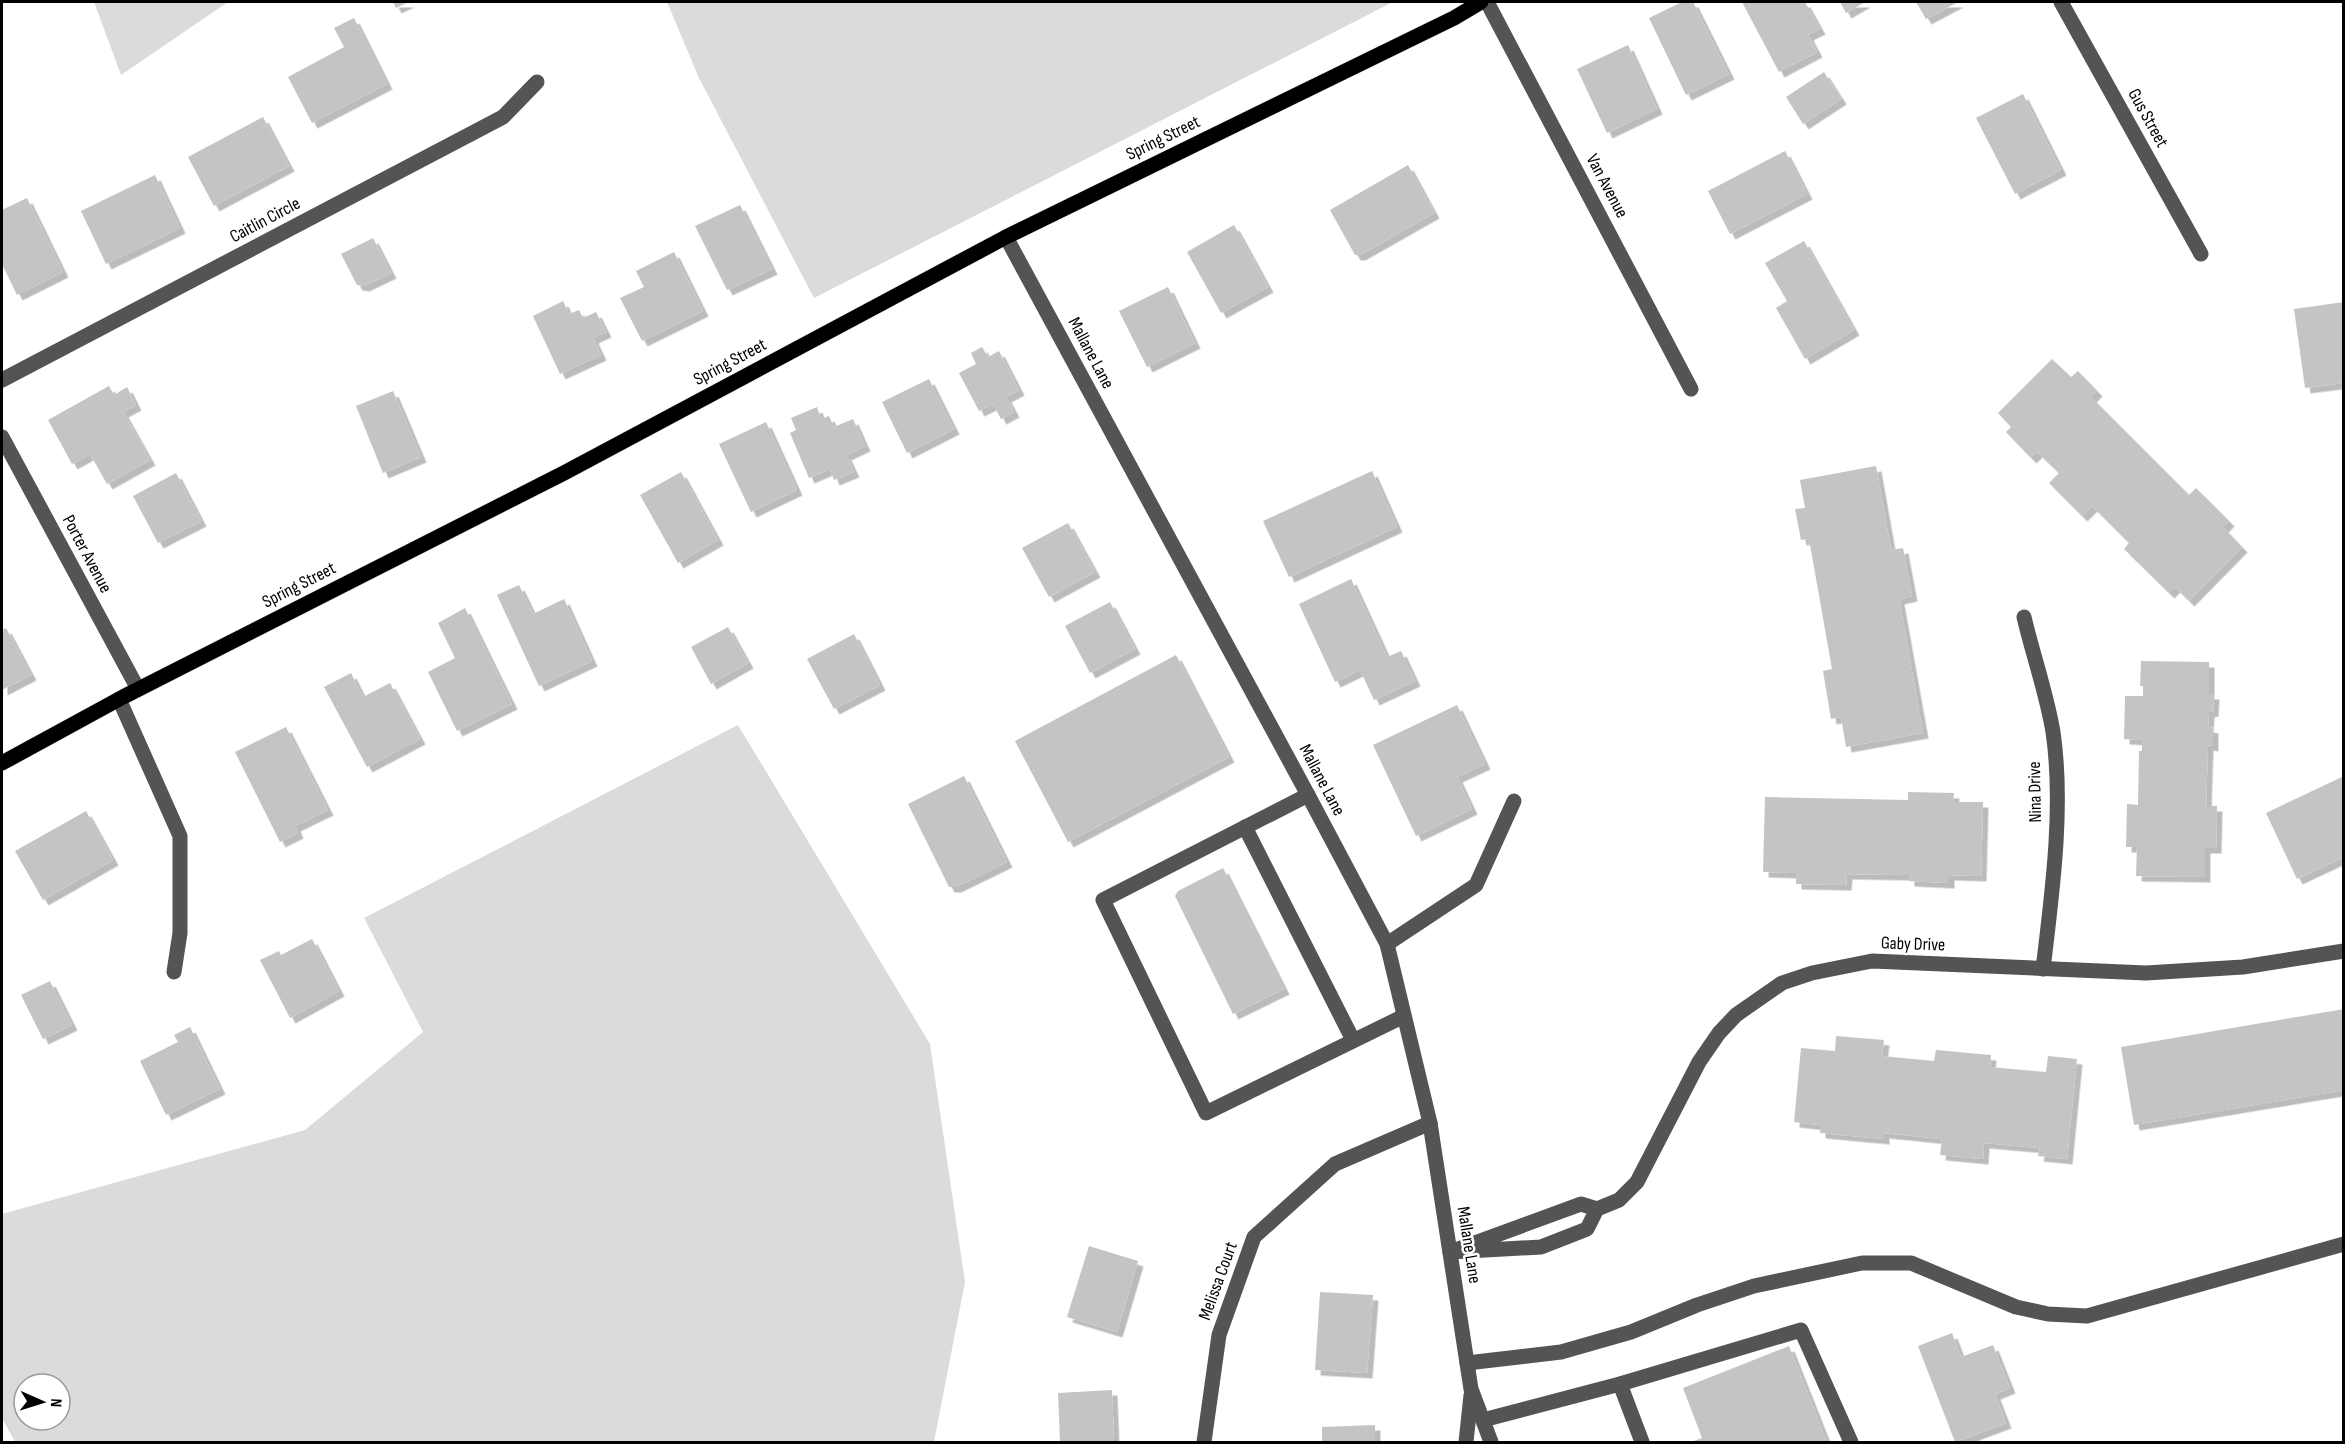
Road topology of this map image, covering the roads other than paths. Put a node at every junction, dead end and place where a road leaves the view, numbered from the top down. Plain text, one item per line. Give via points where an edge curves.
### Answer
1 (1481, 2) edge
2 (1487, 2) edge
3 (2061, 2) edge
4 (537, 82) dead end
5 (1006, 237) junction
6 (2201, 254) dead end
7 (2, 380) edge
8 (1691, 389) dead end
9 (2, 437) edge
10 (2024, 617) dead end
11 (138, 689) junction
12 (119, 699) junction
13 (2, 763) edge
14 (1308, 795) junction
15 (1514, 801) dead end
16 (1245, 826) junction
17 (1387, 944) junction
18 (2343, 951) edge
19 (2043, 969) junction
20 (174, 972) dead end
21 (1404, 1016) junction
22 (1353, 1040) junction
23 (1430, 1123) junction
24 (1598, 1209) junction
25 (2343, 1244) edge
26 (1450, 1252) junction
27 (1467, 1364) junction
28 (1620, 1384) junction
29 (1471, 1389) junction
30 (1483, 1420) junction
31 (1204, 1443) edge
32 (1466, 1443) edge
33 (1491, 1443) edge
34 (1642, 1443) edge
35 (1851, 1443) edge

1 - 5 main road, Spring Street
2 - 8 street, Van Avenue
3 - 6 street, Gus Street
4 - 7 street, Caitlin Circle via 503,117
5 - 11 main road, Spring Street via 564,473
5 - 14 street, Mallane Lane
9 - 11 street, Porter Avenue
10 - 19 street, Nina Drive via 2053,732 2057,795 2054,881
11 - 12 main road, Spring Street
12 - 13 main road, Spring Street
12 - 20 street via 180,836 180,933
14 - 16 street
14 - 17 street, Mallane Lane
15 - 17 street via 1476,885
16 - 22 street
16 - 22 street via 1103,900 1206,1113
17 - 21 street, Mallane Lane
18 - 19 street, Gaby Drive via 2243,967 2146,973
19 - 24 street, Gaby Drive via 1872,961 1782,983 1736,1015 1719,1033 1699,1062 1637,1182 1619,1200
21 - 22 street
21 - 23 street, Mallane Lane
23 - 26 street, Mallane Lane
23 - 31 street, Melissa Court via 1335,1164 1254,1237 1219,1335
24 - 26 street, Gaby Drive via 1581,1204
24 - 26 street, Gaby Drive via 1587,1229 1541,1247
25 - 27 street via 2087,1316 2016,1307 1911,1263 1862,1263 1754,1286 1632,1332 1561,1352
26 - 27 street, Mallane Lane
27 - 29 street, Mallane Lane
28 - 30 street
28 - 34 street
28 - 35 street via 1801,1330
29 - 30 street, Mallane Lane
29 - 32 street, Mallane Lane
30 - 33 street, Mallane Lane

